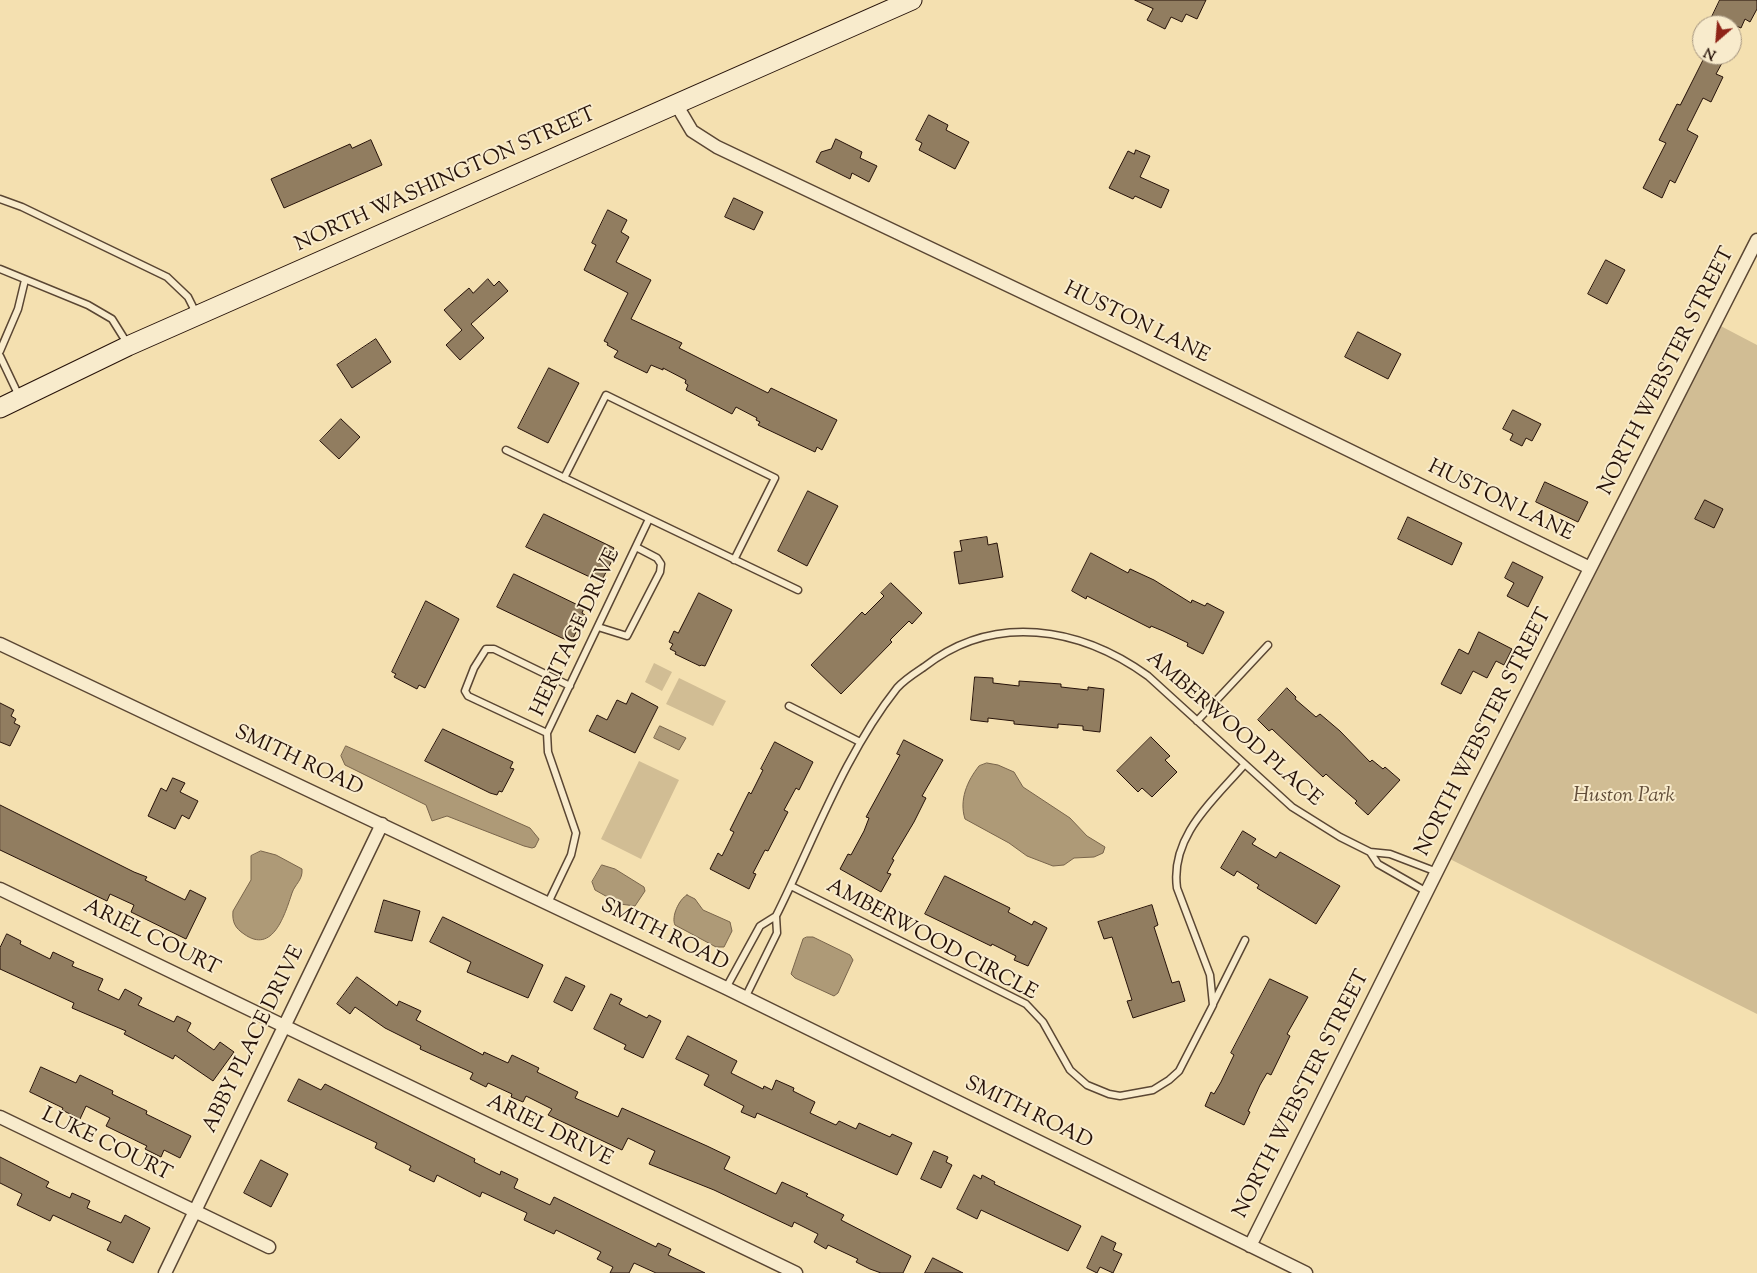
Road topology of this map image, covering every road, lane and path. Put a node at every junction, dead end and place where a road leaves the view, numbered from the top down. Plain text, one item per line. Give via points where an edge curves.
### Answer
1 (912, 0) edge
2 (676, 104) junction
3 (0, 199) edge
4 (1757, 240) edge
5 (0, 269) edge
6 (25, 280) junction
7 (197, 316) junction
8 (128, 346) junction
9 (0, 351) edge
10 (0, 356) edge
11 (20, 398) junction
12 (0, 408) edge
13 (506, 450) dead end
14 (564, 478) junction
15 (649, 519) junction
16 (636, 547) junction
17 (734, 560) junction
18 (1590, 568) junction
19 (798, 590) dead end
20 (598, 627) junction
21 (0, 644) edge
22 (1268, 645) dead end
23 (570, 686) junction
24 (789, 706) dead end
25 (1197, 721) junction
26 (547, 733) junction
27 (860, 742) junction
28 (1244, 765) junction
29 (382, 824) junction
30 (1370, 852) junction
31 (1437, 872) junction
32 (791, 886) junction
33 (0, 889) edge
34 (1427, 892) junction
35 (548, 903) junction
36 (776, 916) junction
37 (1245, 940) dead end
38 (726, 988) junction
39 (745, 998) junction
40 (1212, 1005) junction
41 (284, 1026) junction
42 (0, 1117) edge
43 (194, 1212) junction
44 (1250, 1246) junction
45 (269, 1247) dead end
46 (165, 1273) edge
47 (796, 1273) edge
48 (1306, 1273) edge

1 - 2 main road, NORTH WASHINGTON STREET
2 - 7 main road, NORTH WASHINGTON STREET
2 - 18 street, HUSTON LANE via 692,131 716,147 1138,347
3 - 7 lane via 159,272 188,297
4 - 18 street, NORTH WEBSTER STREET
5 - 6 lane
6 - 8 lane via 112,319
6 - 9 lane via 18,309
7 - 8 main road, NORTH WASHINGTON STREET
8 - 11 main road, NORTH WASHINGTON STREET
10 - 11 lane
11 - 12 main road, NORTH WASHINGTON STREET
13 - 14 lane
14 - 15 lane
14 - 17 lane via 606,395 775,478
15 - 16 lane, HERITAGE DRIVE
15 - 17 lane
16 - 20 lane, HERITAGE DRIVE
16 - 20 lane via 657,558 661,564 660,572 627,636
17 - 19 lane
18 - 31 street, NORTH WEBSTER STREET
20 - 23 lane, HERITAGE DRIVE
21 - 29 street, SMITH ROAD
22 - 25 lane
23 - 26 lane, HERITAGE DRIVE
23 - 26 lane via 494,649 486,649 474,668 466,691 468,696
24 - 27 lane
25 - 27 lane, AMBERWOOD PLACE via 1148,676 1095,644 1049,633 1019,631 966,642 937,656 898,686
25 - 28 lane, AMBERWOOD PLACE
26 - 35 lane, HERITAGE DRIVE via 548,752 576,833 571,855
27 - 32 lane, AMBERWOOD PLACE
28 - 30 lane, AMBERWOOD PLACE via 1292,807
28 - 40 lane via 1191,826 1181,847 1175,876 1176,888 1210,975
29 - 35 street, SMITH ROAD
29 - 41 street, ABBY PLACE DRIVE
30 - 31 lane, AMBERWOOD PLACE via 1390,854
30 - 34 lane, AMBERWOOD PLACE via 1378,864
31 - 34 street, NORTH WEBSTER STREET
32 - 36 lane, AMBERWOOD PLACE
32 - 40 lane, AMBERWOOD CIRCLE via 1026,1004 1043,1022 1070,1070 1087,1085 1109,1094 1120,1096 1153,1090 1169,1080 1179,1071
33 - 41 street, ARIEL COURT
34 - 44 street, NORTH WEBSTER STREET
35 - 38 street, SMITH ROAD
36 - 38 lane, AMBERWOOD PLACE via 760,926
36 - 39 lane, AMBERWOOD PLACE via 777,932
37 - 40 lane, AMBERWOOD CIRCLE
38 - 39 street, SMITH ROAD
39 - 44 street, SMITH ROAD
41 - 43 street, ABBY PLACE DRIVE
41 - 47 street, ARIEL DRIVE
42 - 43 street, LUKE COURT
43 - 45 street, LUKE COURT
43 - 46 street, ABBY PLACE DRIVE
44 - 48 street, SMITH ROAD

